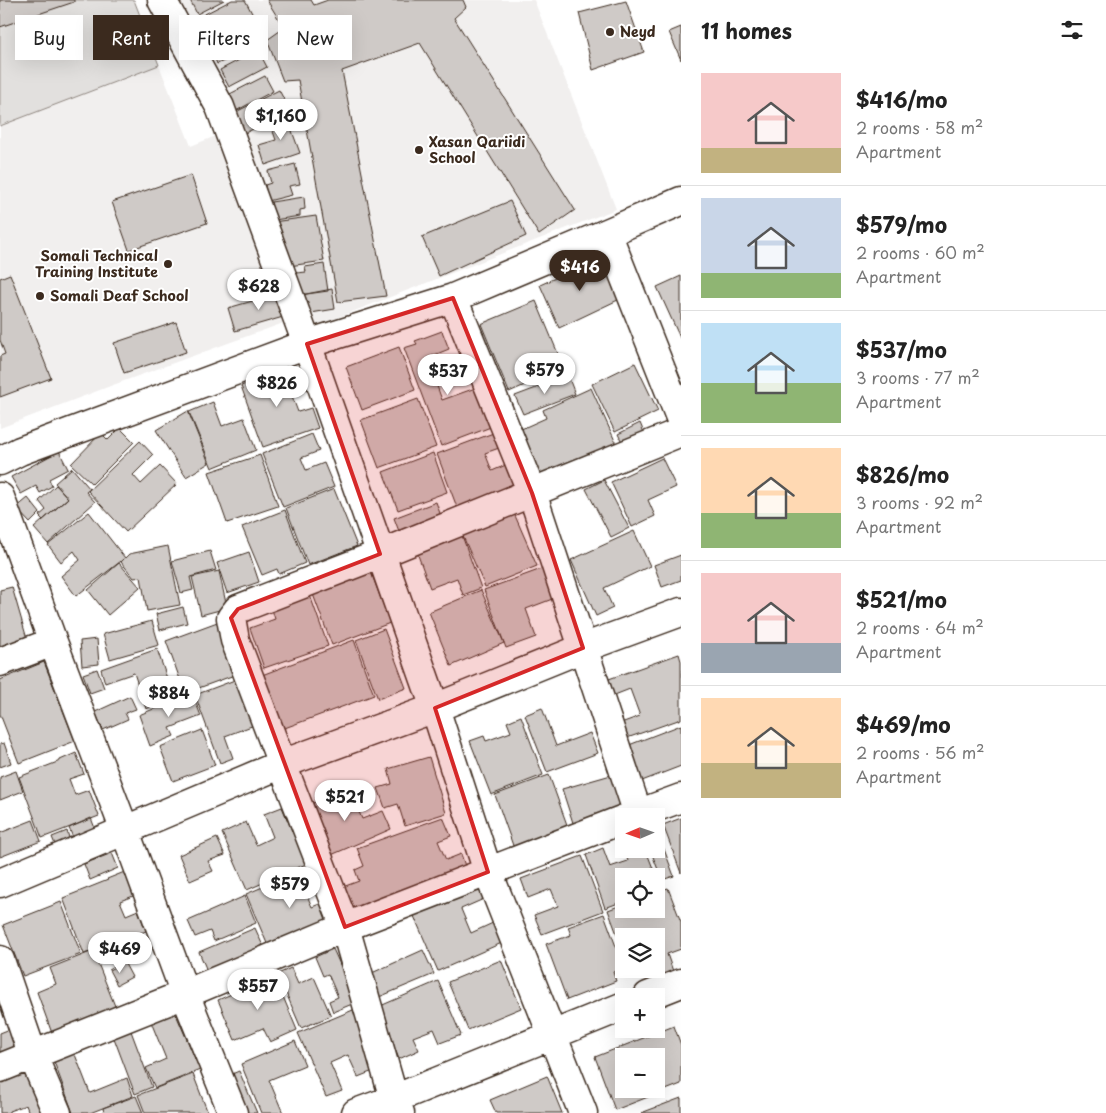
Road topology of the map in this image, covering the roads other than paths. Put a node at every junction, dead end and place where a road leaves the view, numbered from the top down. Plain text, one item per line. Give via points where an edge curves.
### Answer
1 (162, 0) edge
2 (681, 201) edge
3 (607, 233) junction
4 (453, 298) junction
5 (307, 344) junction
6 (681, 420) edge
7 (681, 432) edge
8 (0, 461) edge
9 (532, 493) junction
10 (0, 497) edge
11 (380, 554) junction
12 (681, 612) edge
13 (53, 642) junction
14 (584, 648) junction
15 (0, 662) edge
16 (435, 708) junction
17 (282, 764) junction
18 (681, 798) edge
19 (629, 808) edge
20 (653, 808) edge
21 (615, 822) edge
22 (125, 831) junction
23 (488, 872) junction
24 (0, 883) edge
25 (346, 927) junction
26 (0, 960) edge
27 (681, 983) edge
28 (665, 989) edge
29 (185, 994) junction
30 (615, 1010) edge
31 (553, 1034) junction
32 (33, 1056) junction
33 (0, 1068) edge
34 (397, 1106) edge
35 (57, 1113) edge
36 (233, 1113) edge
37 (356, 1113) edge
38 (583, 1113) edge

1 - 5 street via 220,107
2 - 3 street
3 - 4 street
3 - 6 street
4 - 5 street
4 - 9 street
5 - 8 street
5 - 11 street
7 - 9 street
9 - 11 street
9 - 14 street
10 - 13 street
11 - 16 street
11 - 17 street via 238,608 231,618 235,640
12 - 14 street
13 - 15 street
13 - 22 street
14 - 16 street
14 - 19 street
16 - 17 street
16 - 23 street
17 - 22 street
17 - 25 street
18 - 20 street
21 - 23 street
22 - 24 street
22 - 29 street
23 - 25 street
23 - 31 street
25 - 29 street
25 - 34 street
26 - 32 street
27 - 28 street
29 - 32 street
29 - 36 street
30 - 31 street
31 - 34 street
31 - 38 street
32 - 33 street
32 - 35 street
34 - 37 street

